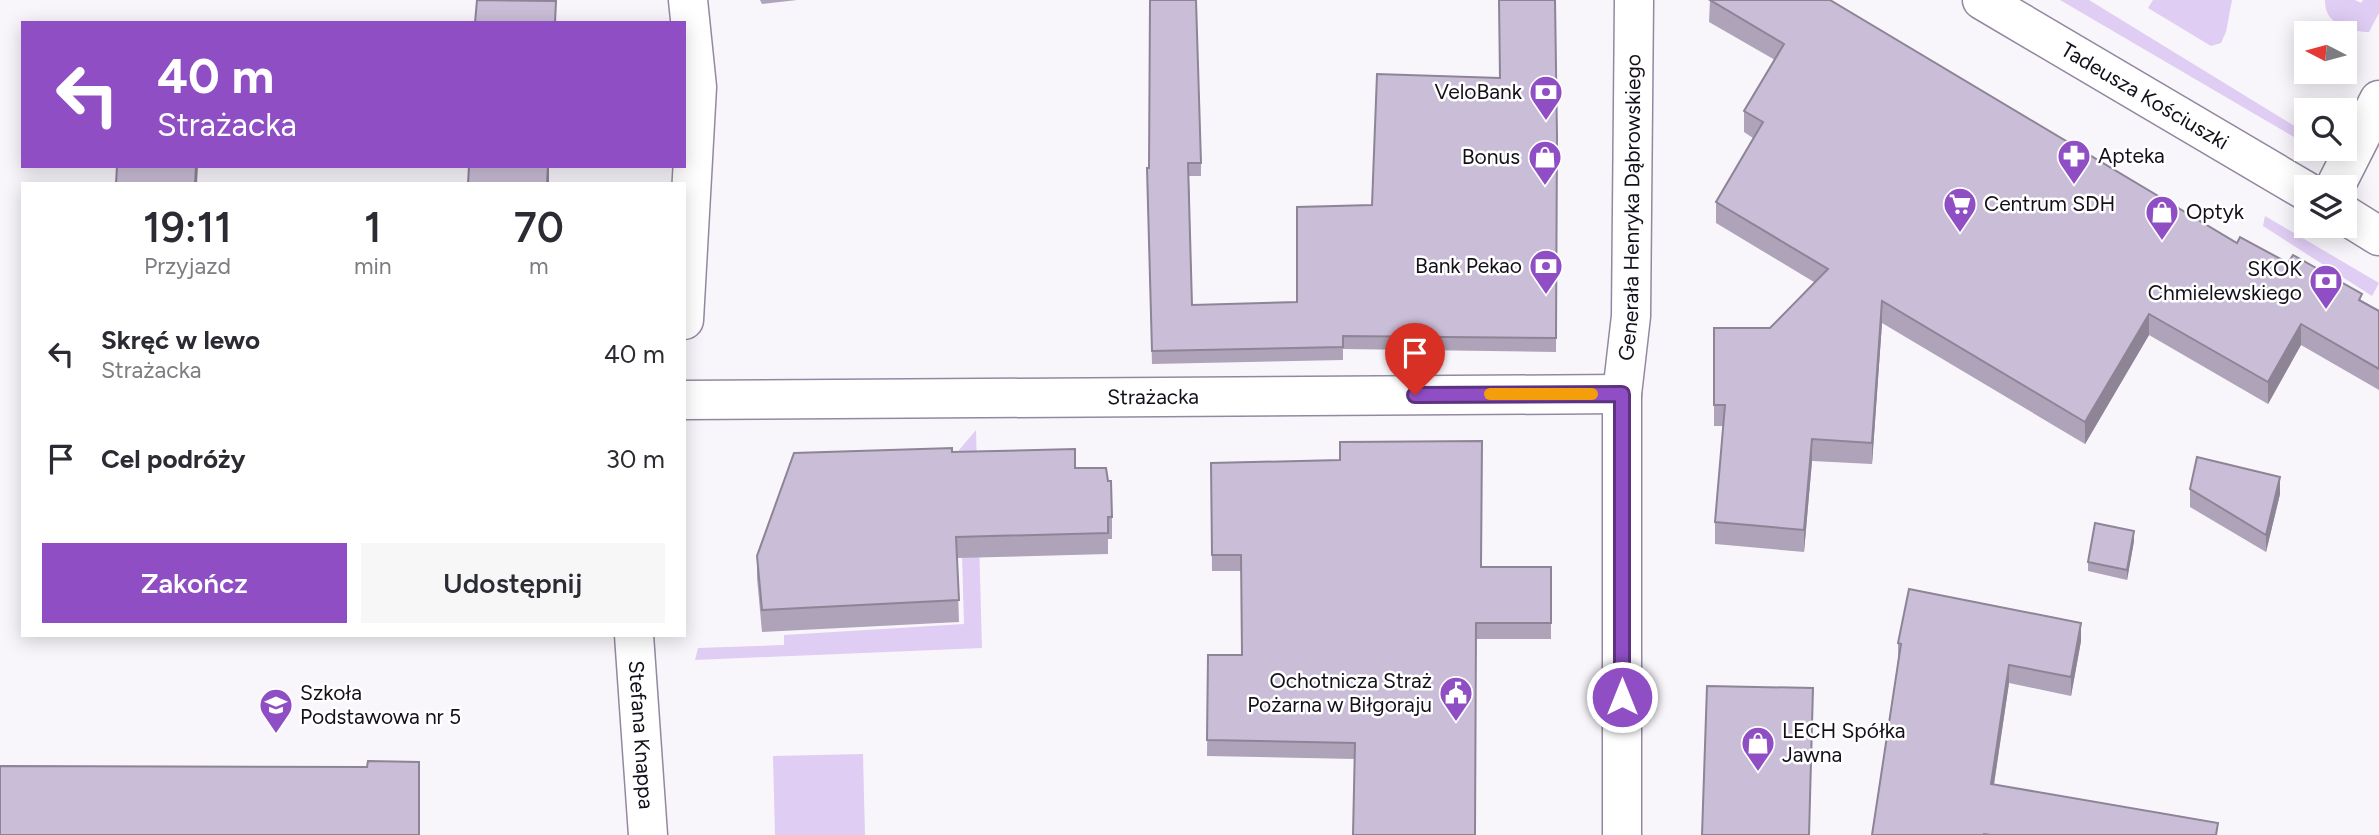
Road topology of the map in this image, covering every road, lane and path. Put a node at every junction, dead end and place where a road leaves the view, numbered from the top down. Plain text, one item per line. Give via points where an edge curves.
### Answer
1 (688, 0) edge
2 (1634, 0) edge
3 (1982, 0) edge
4 (2379, 100) edge
5 (2341, 175) edge
6 (2294, 184) edge
7 (2357, 222) edge
8 (2379, 236) edge
9 (686, 284) edge
10 (1622, 394) junction
11 (686, 400) edge
12 (634, 637) edge
13 (648, 835) edge
14 (1622, 835) edge

1 - 9 street via 697,87
2 - 10 street, Generała Henryka Dąbrowskiego via 1631,316
3 - 6 street, Tadeusza Kościuszki
4 - 5 street
7 - 8 street
10 - 11 street, Strażacka
10 - 14 street, Generała Henryka Dąbrowskiego
12 - 13 street, Stefana Knappa

